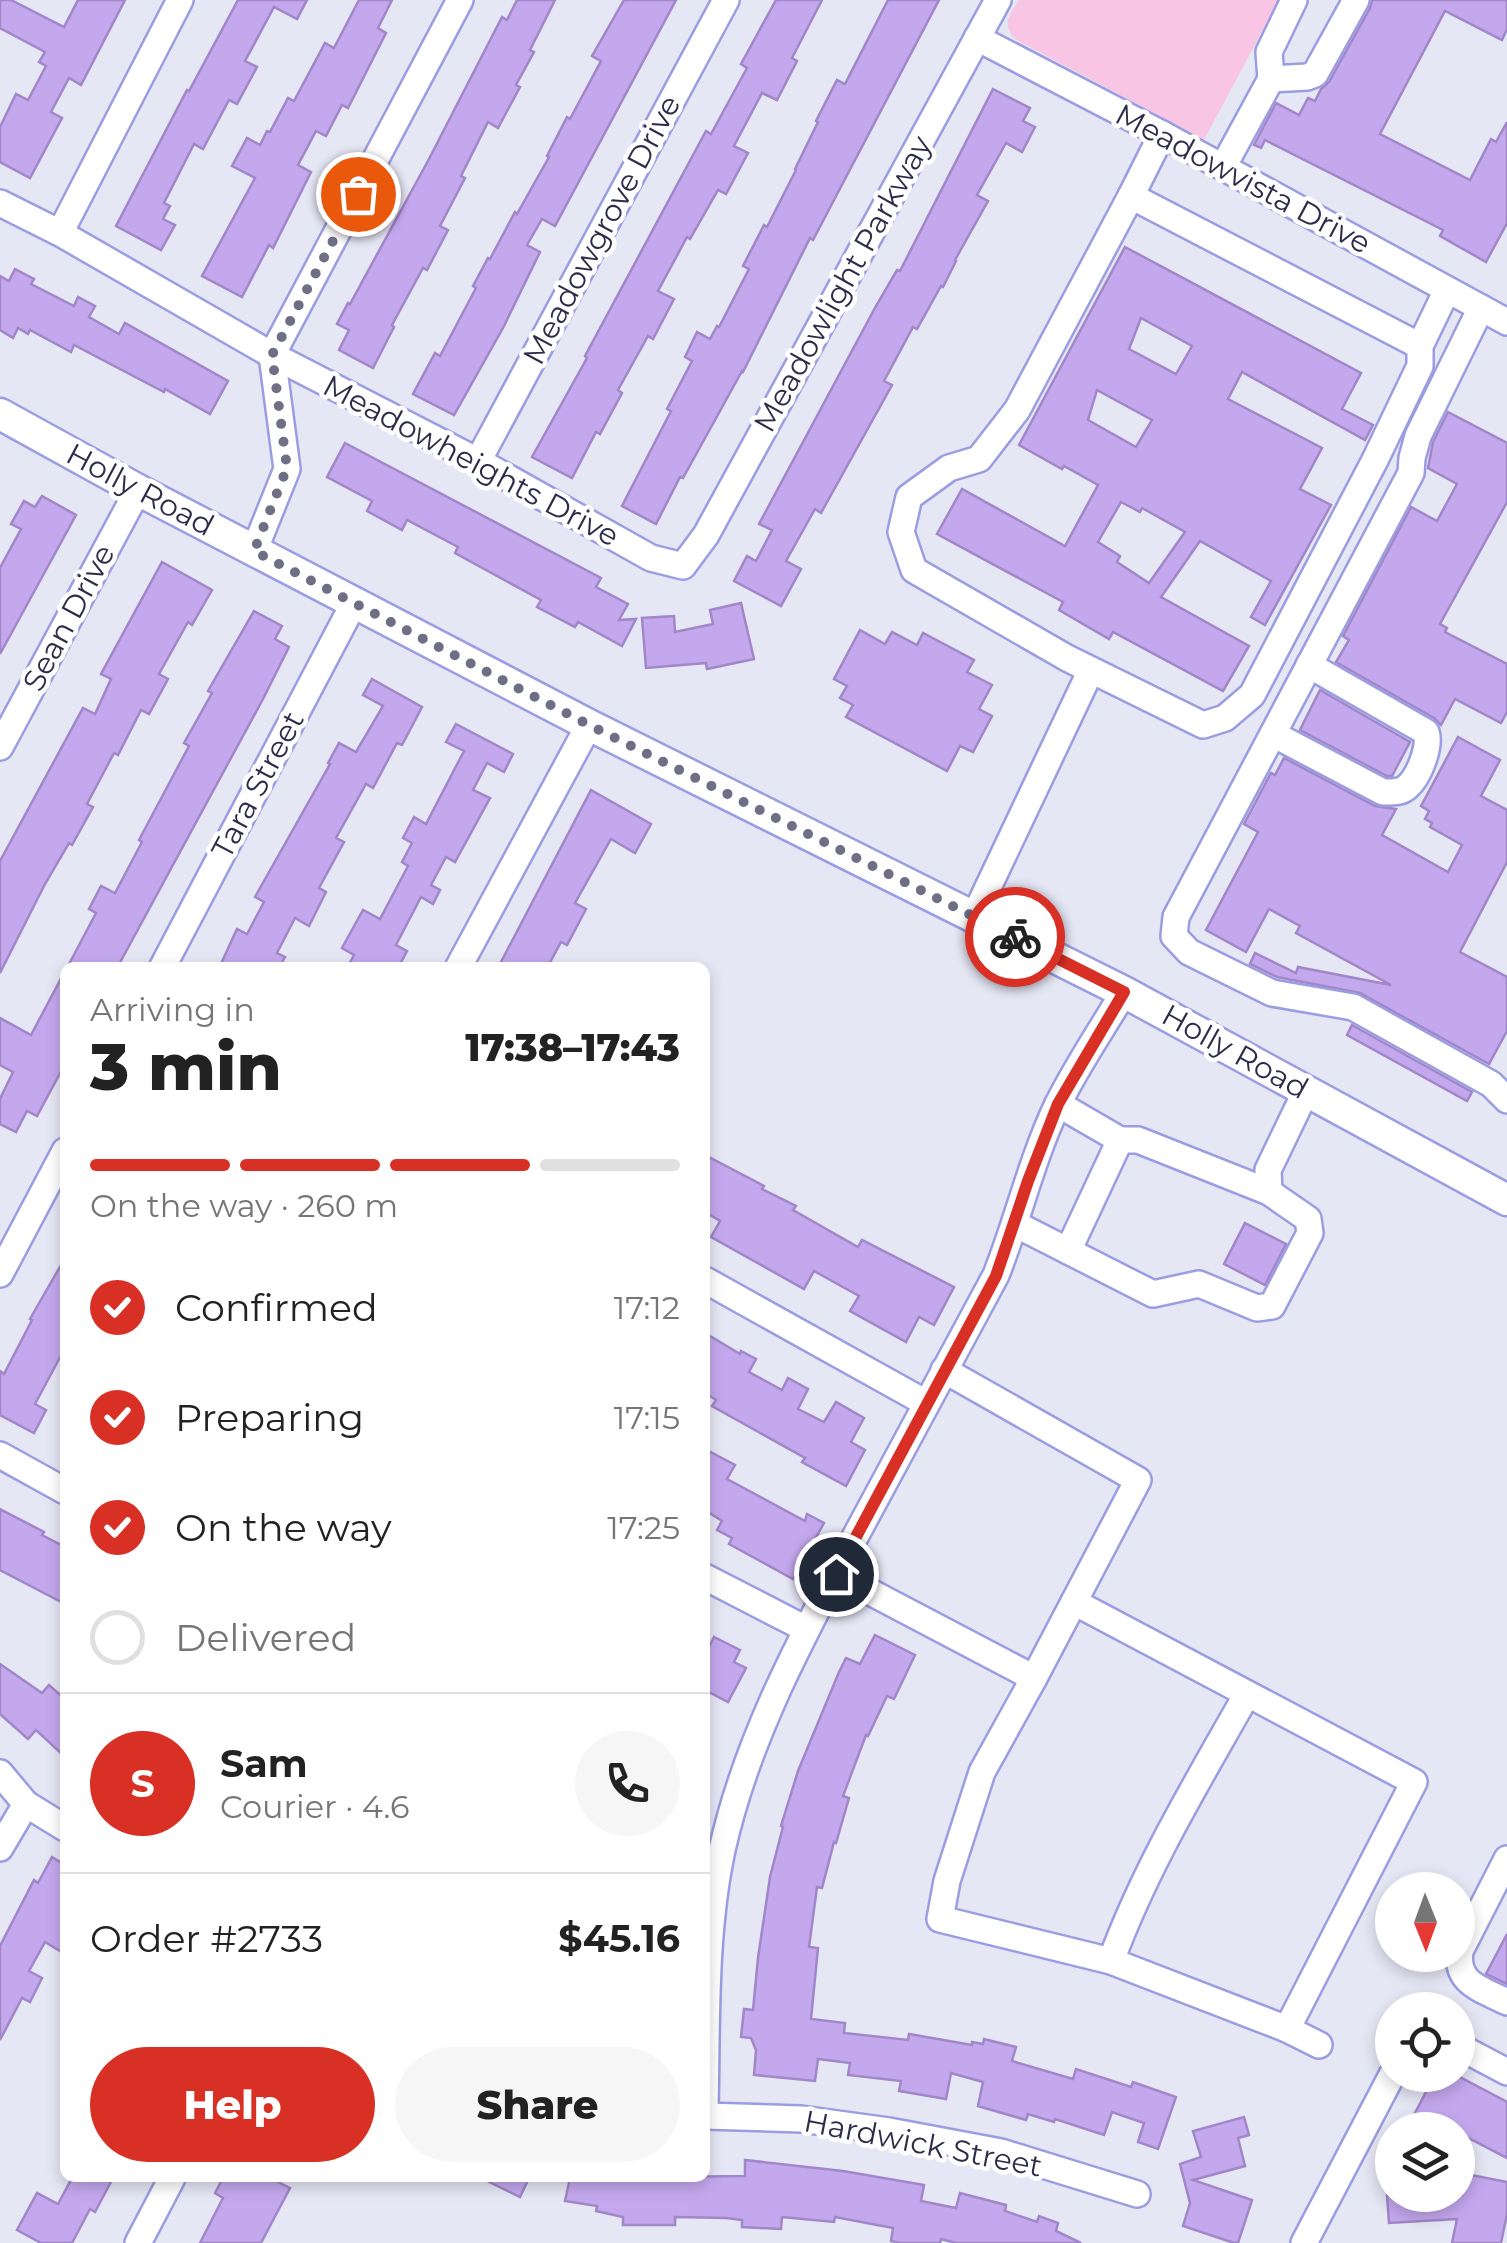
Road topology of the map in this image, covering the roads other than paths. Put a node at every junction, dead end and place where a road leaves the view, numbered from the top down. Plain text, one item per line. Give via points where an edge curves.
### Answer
1 (180, 0) edge
2 (460, 0) edge
3 (726, 0) edge
4 (998, 0) edge
5 (1294, 0) edge
6 (1356, 0) edge
7 (977, 38) junction
8 (1271, 80) junction
9 (1162, 134) junction
10 (1222, 167) junction
11 (1131, 196) junction
12 (0, 203) edge
13 (60, 233) junction
14 (1447, 290) junction
15 (1498, 313) edge
16 (1420, 346) junction
17 (272, 355) junction
18 (0, 414) edge
19 (478, 461) junction
20 (138, 490) junction
21 (254, 551) junction
22 (683, 566) joint
23 (354, 603) junction
24 (1309, 665) junction
25 (1091, 670) junction
26 (589, 725) junction
27 (1273, 734) junction
28 (0, 747) edge
29 (974, 917) junction
30 (165, 962) edge
31 (461, 962) edge
32 (1124, 992) junction
33 (1306, 1091) junction
34 (1507, 1100) edge
35 (1058, 1104) junction
36 (1120, 1140) junction
37 (60, 1160) edge
38 (1269, 1192) junction
39 (1507, 1200) edge
40 (1014, 1224) junction
41 (1068, 1251) junction
42 (0, 1274) edge
43 (710, 1283) edge
44 (944, 1370) junction
45 (926, 1403) junction
46 (0, 1455) edge
47 (60, 1488) edge
48 (836, 1574) junction
49 (710, 1581) edge
50 (1074, 1602) junction
51 (806, 1629) junction
52 (1034, 1678) junction
53 (1247, 1694) junction
54 (0, 1773) edge
55 (26, 1804) junction
56 (60, 1825) edge
57 (0, 1848) edge
58 (714, 1849) edge
59 (1507, 1859) edge
60 (710, 1942) edge
61 (1111, 1961) junction
62 (1507, 2002) edge
63 (1287, 2029) junction
64 (1319, 2045) dead end
65 (1475, 2055) edge
66 (1507, 2072) edge
67 (1383, 2092) edge
68 (710, 2116) edge
69 (170, 2182) edge
70 (1137, 2194) dead end
71 (138, 2243) edge
72 (1304, 2243) edge

1 - 13 street
2 - 17 street
3 - 19 street, Meadowgrove Drive
4 - 7 street, Meadowlight Parkway
5 - 8 street via 1269,52
6 - 8 street via 1315,74
7 - 9 street, Meadowvista Drive
7 - 22 street, Meadowlight Parkway
8 - 10 street
9 - 10 street, Meadowvista Drive
9 - 11 street
10 - 14 street, Meadowvista Drive
11 - 16 street
11 - 25 street via 1016,410 978,459 949,468 908,496 900,532 914,570
12 - 13 street, Meadowheights Drive
13 - 17 street, Meadowheights Drive
14 - 15 street, Meadowvista Drive
14 - 16 street
15 - 24 street via 1418,436 1411,474
16 - 25 street via 1420,366 1375,460 1252,696 1225,718 1203,725
17 - 19 street, Meadowheights Drive
17 - 21 street via 287,468
18 - 20 main road, Holly Road
19 - 22 street, Meadowheights Drive via 650,558
20 - 21 main road, Holly Road
20 - 28 street, Sean Drive
21 - 23 main road, Holly Road
23 - 26 main road, Holly Road
23 - 30 street, Tara Street
24 - 27 street
24 - 27 street via 1426,732 1425,755 1411,784 1383,792
25 - 29 street
26 - 29 main road, Holly Road
26 - 31 street
27 - 34 street via 1176,917 1174,936 1189,952 1272,993 1354,1007 1491,1084
29 - 32 main road, Holly Road
32 - 33 main road, Holly Road
32 - 35 street
33 - 38 street via 1268,1170
33 - 39 main road, Holly Road
35 - 36 street
35 - 40 street
36 - 38 street via 1138,1140
36 - 41 street
37 - 42 street
38 - 41 street via 1308,1219 1310,1233 1272,1306 1257,1308 1200,1284 1154,1294
40 - 41 street
40 - 44 street via 996,1276
43 - 45 street
44 - 45 street
44 - 50 street via 1138,1480
45 - 48 street
46 - 47 street
48 - 51 street
48 - 52 street
49 - 51 street
50 - 52 street
50 - 53 street
51 - 58 street
52 - 61 street via 982,1772 940,1919
53 - 61 street via 1167,1837
53 - 63 street via 1414,1782
54 - 55 street
55 - 56 street
55 - 57 street
58 - 60 street
59 - 62 street via 1458,1964 1462,1977
61 - 63 street
63 - 64 street
65 - 66 street
67 - 72 street
68 - 70 street, Hardwick Street via 889,2131 1000,2152
69 - 71 street

